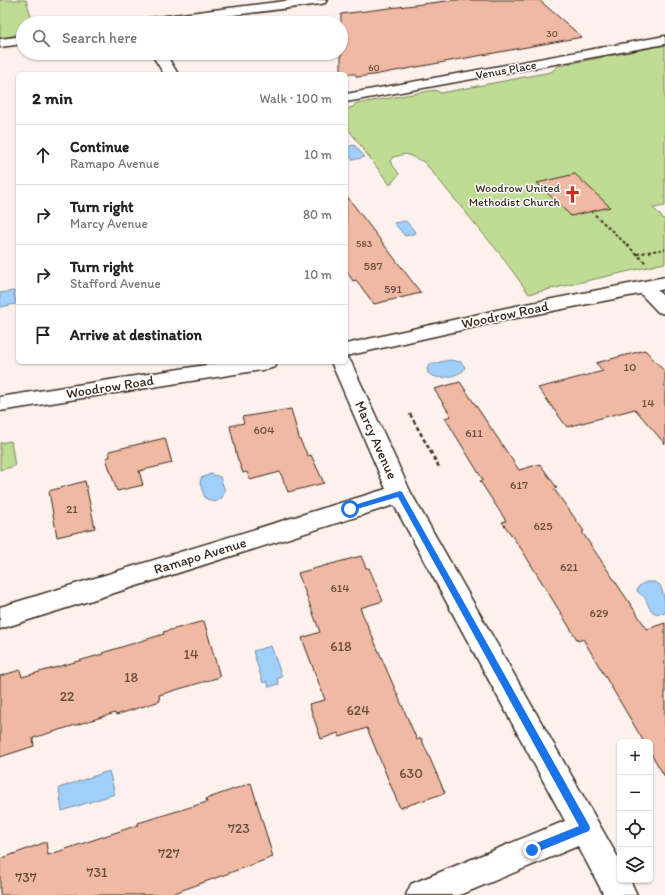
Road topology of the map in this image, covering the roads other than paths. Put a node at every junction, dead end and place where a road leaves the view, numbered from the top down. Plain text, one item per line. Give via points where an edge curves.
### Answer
1 (321, 0) edge
2 (196, 16) edge
3 (665, 40) edge
4 (16, 41) edge
5 (0, 43) edge
6 (162, 60) edge
7 (170, 72) edge
8 (348, 98) edge
9 (665, 283) edge
10 (644, 288) junction
11 (665, 308) edge
12 (348, 350) edge
13 (255, 364) edge
14 (342, 364) edge
15 (0, 404) edge
16 (400, 494) junction
17 (0, 618) edge
18 (586, 828) junction
19 (422, 895) edge
20 (621, 895) edge

1 - 2 street
3 - 8 street, Venus Place
4 - 5 street
6 - 7 street
9 - 10 street, Woodrow Road
10 - 11 street
10 - 12 street, Woodrow Road via 506,314
13 - 15 street, Woodrow Road
14 - 16 street, Marcy Avenue
16 - 17 street, Ramapo Avenue
16 - 18 street, Marcy Avenue
18 - 19 street
18 - 20 street, Marcy Avenue

